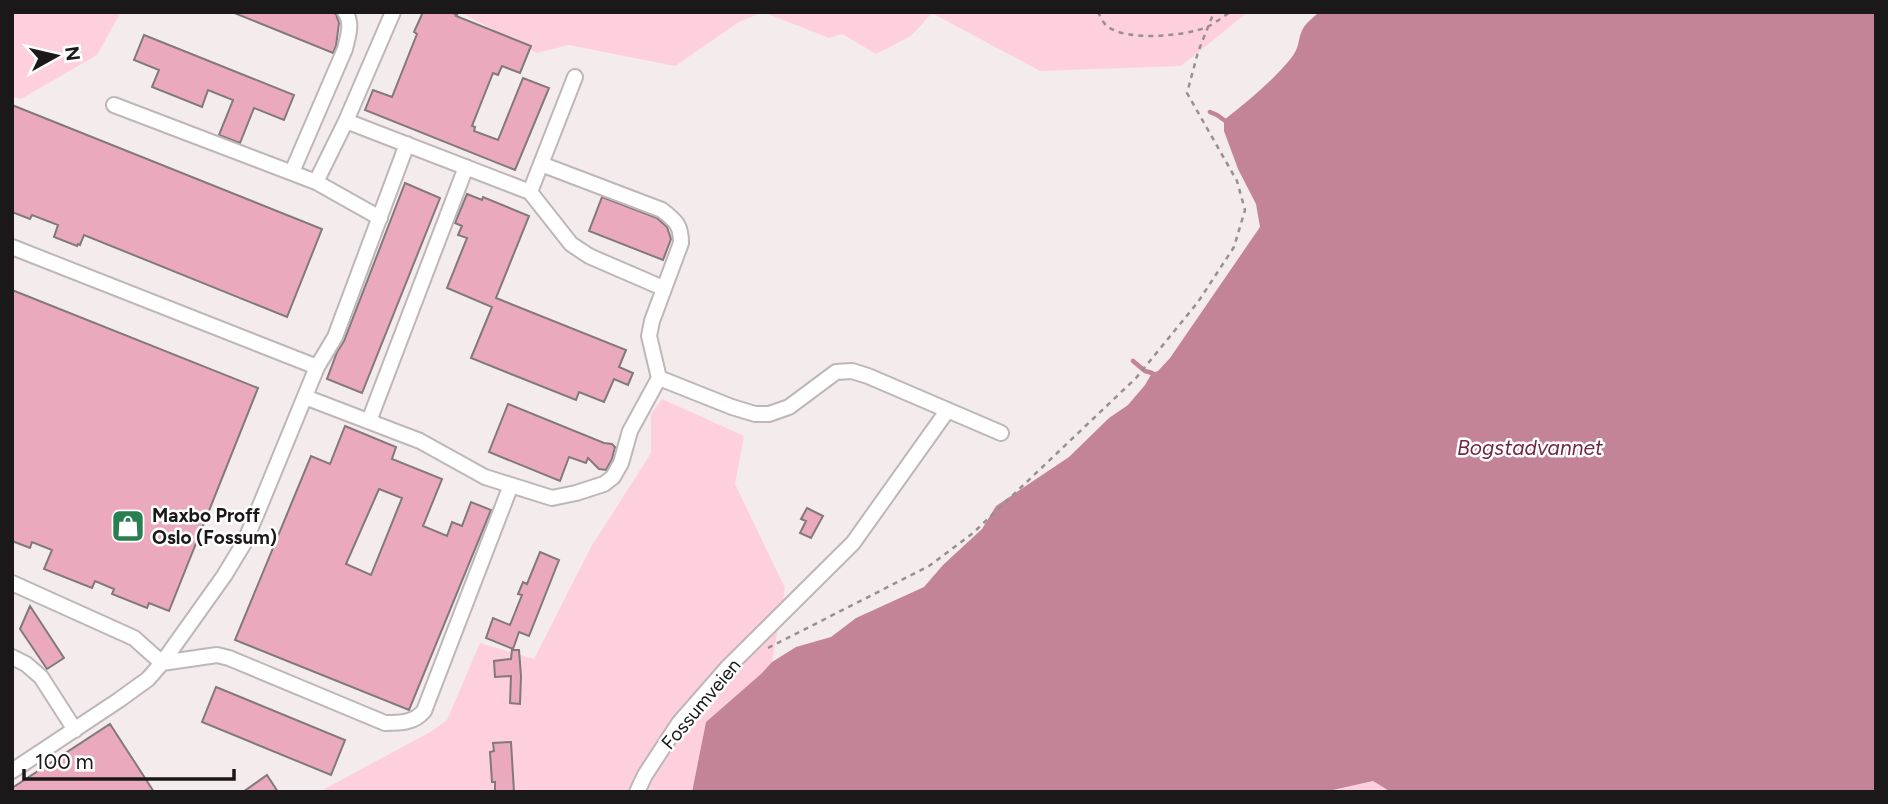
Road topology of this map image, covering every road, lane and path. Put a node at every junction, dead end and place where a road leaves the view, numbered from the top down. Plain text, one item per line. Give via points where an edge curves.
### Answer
1 (345, 12) edge
2 (393, 12) edge
3 (1098, 12) edge
4 (1214, 12) edge
5 (1230, 12) edge
6 (1209, 26) junction
7 (575, 77) dead end
8 (114, 105) dead end
9 (346, 121) junction
10 (407, 144) junction
11 (541, 164) junction
12 (466, 167) junction
13 (292, 173) junction
14 (316, 182) junction
15 (530, 192) junction
16 (380, 218) junction
17 (12, 247) edge
18 (663, 288) junction
19 (317, 367) junction
20 (659, 378) junction
21 (305, 397) junction
22 (947, 411) junction
23 (369, 421) junction
24 (1001, 433) dead end
25 (511, 485) junction
26 (12, 583) edge
27 (765, 650) dead end
28 (12, 657) edge
29 (162, 663) junction
30 (75, 730) junction
31 (12, 771) edge
32 (637, 792) edge

1 - 13 street via 349,30 345,49
2 - 9 street
3 - 6 path via 1106,26 1144,36
4 - 6 path
5 - 6 path
6 - 27 path via 1187,93 1237,181 1245,210 1234,247 1198,302 1136,378 973,533 929,566
7 - 11 street
8 - 13 street
9 - 10 street
9 - 14 street
10 - 12 street
10 - 16 street
11 - 15 street
11 - 18 street via 663,210 675,220 681,243
12 - 15 street
12 - 23 street
13 - 14 street
14 - 16 street
15 - 18 street via 571,244
16 - 19 street via 335,337
17 - 19 street
18 - 20 street via 649,336
19 - 21 street
20 - 22 street via 732,407 769,414 789,407 836,373 852,371
20 - 25 street via 630,431 621,463 604,484 552,498
21 - 23 street
21 - 29 street via 243,543
22 - 24 street
22 - 32 street, Fossumveien via 853,543 727,668 680,723
23 - 25 street
25 - 29 street via 419,717 386,723 217,655
26 - 29 street via 134,638
28 - 30 street via 40,677
29 - 30 street via 148,679
30 - 31 street

